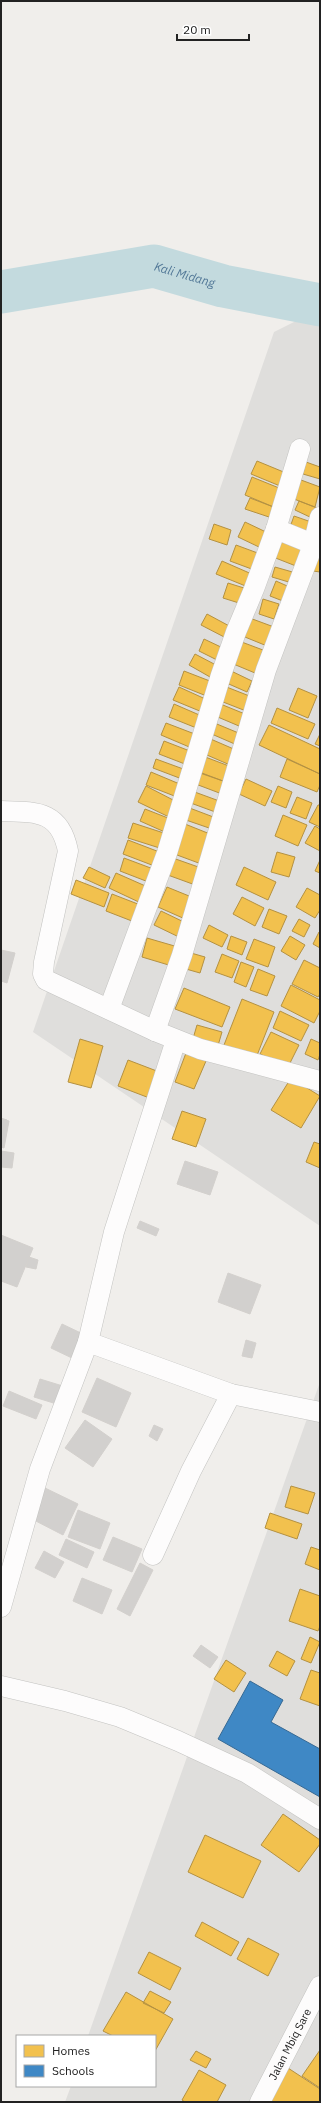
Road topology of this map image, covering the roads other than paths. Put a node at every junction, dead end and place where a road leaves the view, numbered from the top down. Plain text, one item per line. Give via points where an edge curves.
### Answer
1 (300, 449) dead end
2 (320, 517) edge
3 (276, 529) junction
4 (317, 546) edge
5 (1, 811) edge
6 (110, 1009) junction
7 (155, 1031) junction
8 (176, 1040) junction
9 (320, 1081) edge
10 (88, 1342) junction
11 (231, 1394) junction
12 (320, 1412) edge
13 (153, 1555) dead end
14 (1, 1607) edge
15 (1, 1686) edge
16 (320, 1819) edge
17 (320, 1986) edge
18 (260, 2102) edge

1 - 3 street
2 - 4 street
3 - 4 street
3 - 6 street via 236,632 167,853
4 - 7 street via 266,670 182,955
5 - 6 street via 34,812 48,817 60,827 68,851 44,979
6 - 7 street
7 - 8 street
8 - 9 street via 200,1049
8 - 10 street via 114,1232
10 - 11 street
10 - 14 street via 40,1468
11 - 12 street
11 - 13 street via 191,1471
15 - 16 street via 120,1717 156,1732 247,1773
17 - 18 street, Jalan Mbiq Sare

